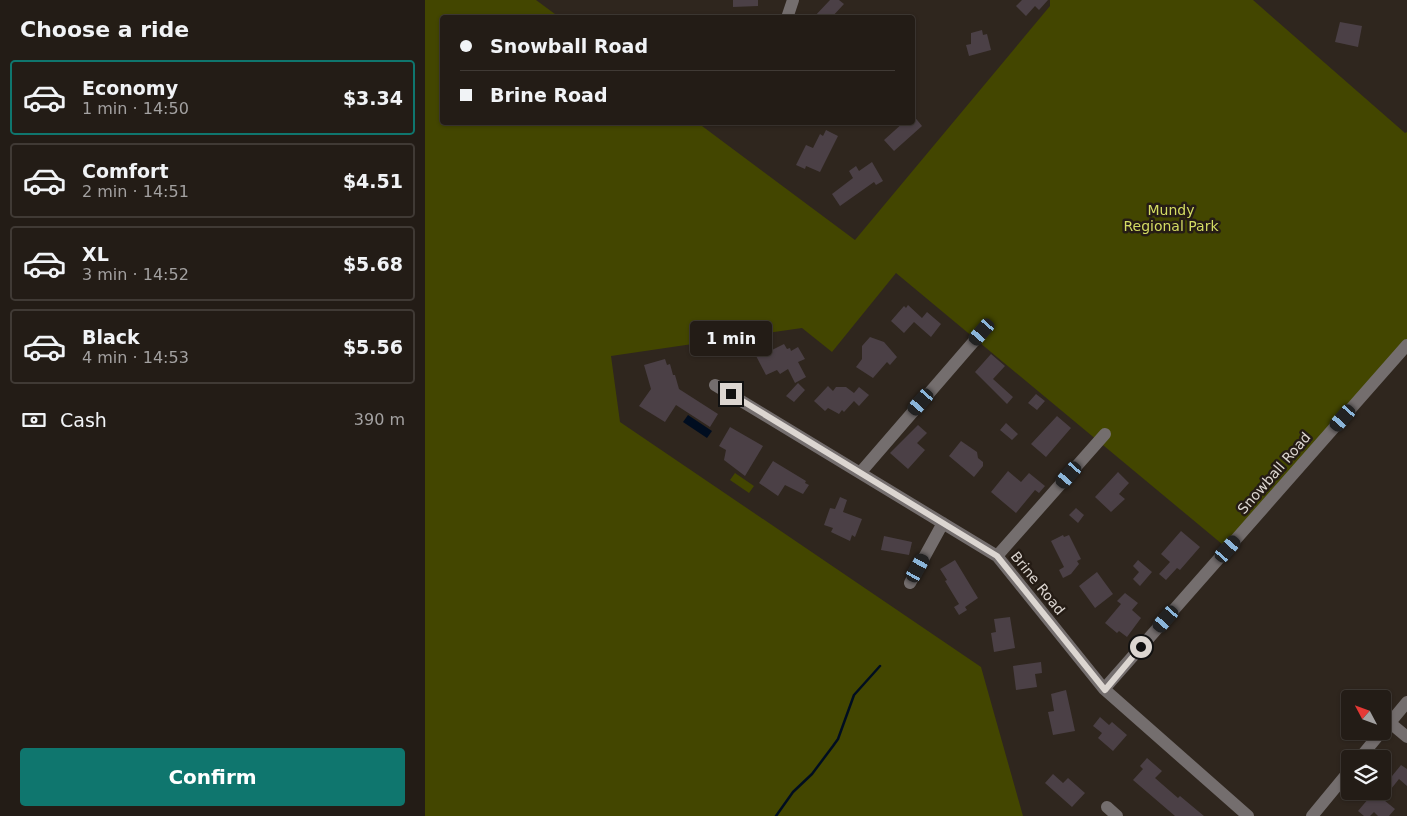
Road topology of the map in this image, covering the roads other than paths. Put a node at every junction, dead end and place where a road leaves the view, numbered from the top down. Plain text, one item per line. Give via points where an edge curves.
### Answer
1 (793, 0) edge
2 (788, 15) edge
3 (982, 332) dead end
4 (1407, 345) edge
5 (715, 384) dead end
6 (1105, 434) dead end
7 (860, 473) junction
8 (943, 523) junction
9 (997, 556) junction
10 (910, 583) dead end
11 (1105, 690) junction
12 (1407, 702) edge
13 (1391, 721) edge
14 (1391, 730) edge
15 (1407, 737) edge
16 (1375, 740) edge
17 (1367, 750) edge
18 (1341, 783) edge
19 (1320, 813) edge
20 (1248, 816) edge

1 - 2 street
3 - 7 street
4 - 11 street, Snowball Road
5 - 7 street, Brine Road
6 - 9 street
7 - 8 street, Brine Road
8 - 9 street, Brine Road
8 - 10 street
9 - 11 street, Brine Road
11 - 20 street, Brine Road
12 - 13 street
14 - 15 street
16 - 17 street
18 - 19 street

